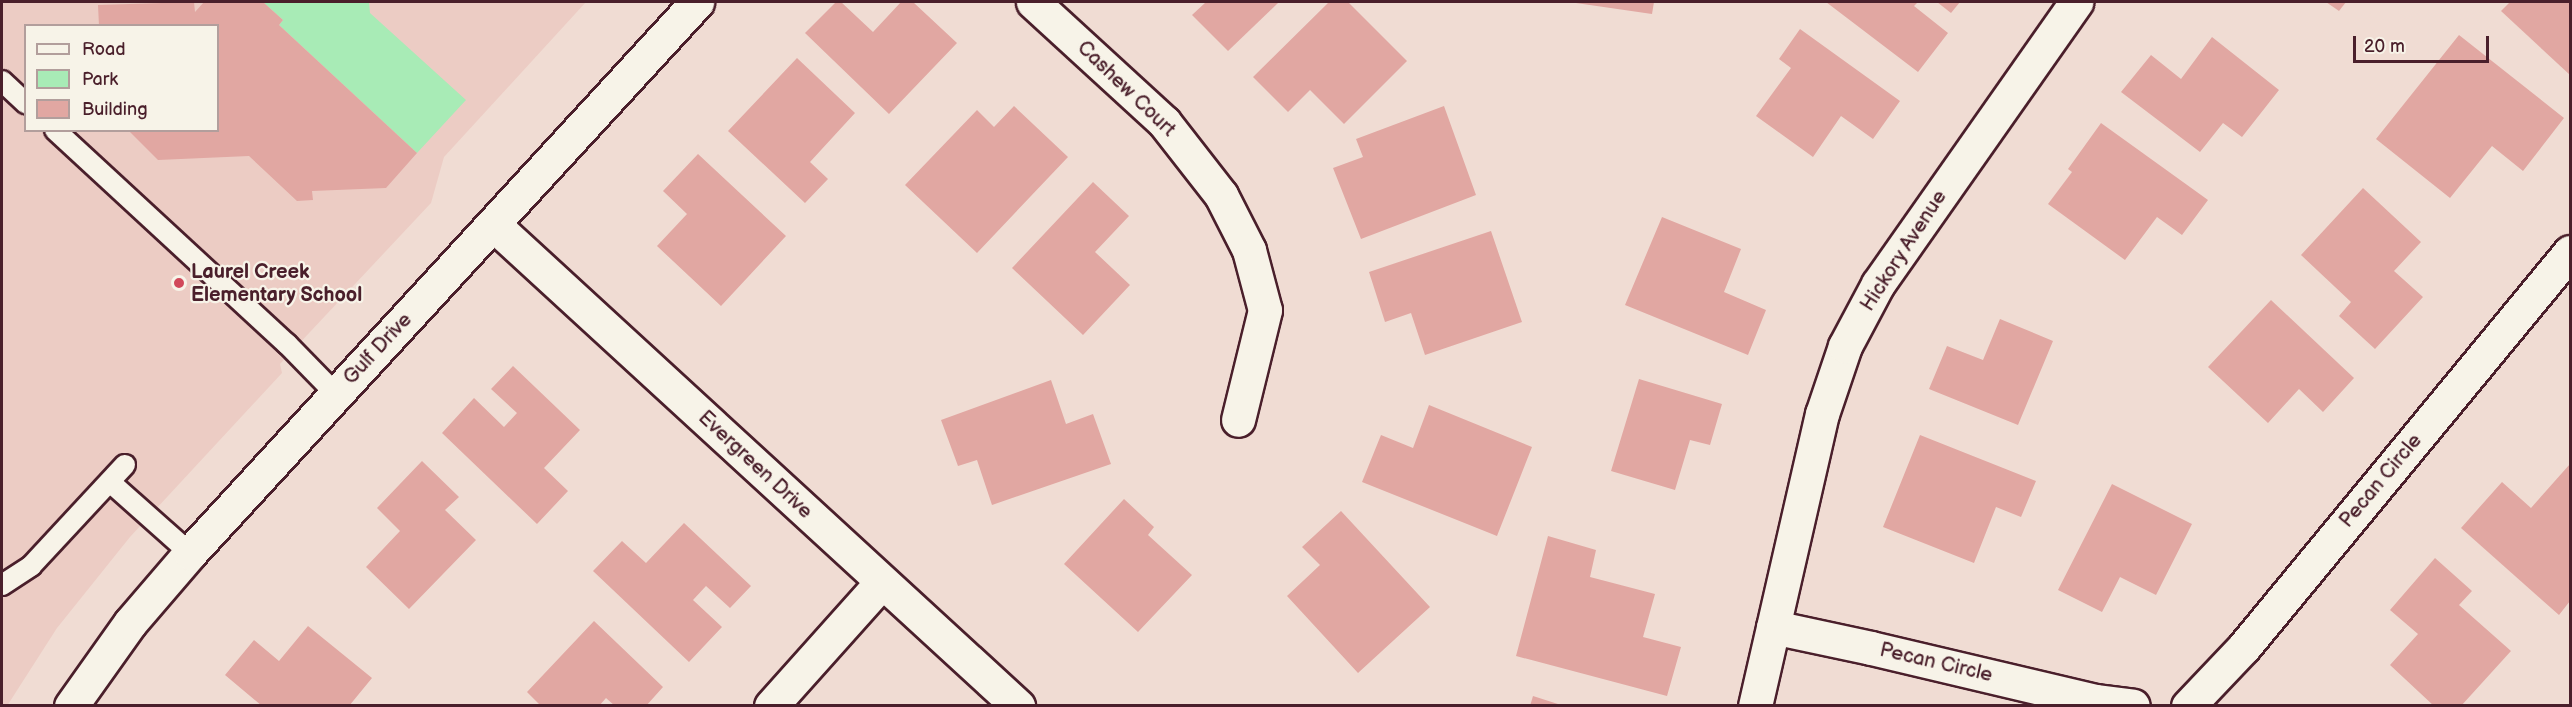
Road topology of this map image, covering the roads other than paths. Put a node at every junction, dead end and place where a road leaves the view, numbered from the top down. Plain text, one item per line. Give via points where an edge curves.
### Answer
1 (697, 2) edge
2 (1034, 2) edge
3 (2076, 2) edge
4 (2, 81) edge
5 (24, 101) edge
6 (57, 132) edge
7 (493, 224) junction
8 (2571, 252) edge
9 (336, 394) junction
10 (1238, 420) dead end
11 (125, 465) dead end
12 (110, 482) junction
13 (190, 553) junction
14 (882, 582) junction
15 (2, 585) edge
16 (1773, 627) junction
17 (71, 705) edge
18 (771, 705) edge
19 (1018, 705) edge
20 (1755, 705) edge
21 (2133, 705) edge
22 (2188, 705) edge

1 - 7 street, Gulf Drive
2 - 10 street, Cashew Court via 1164,122 1221,195 1249,250 1265,310
3 - 16 street, Hickory Avenue via 1878,284 1845,346 1822,414
4 - 5 lane
6 - 9 lane
7 - 9 street, Gulf Drive
7 - 14 street, Evergreen Drive
8 - 22 street, Pecan Circle via 2244,647
9 - 13 street, Gulf Drive
11 - 12 lane
12 - 13 lane
12 - 15 lane via 31,566
13 - 17 street, Gulf Drive via 130,623
14 - 18 street
14 - 19 street, Evergreen Drive
16 - 20 street, Hickory Avenue
16 - 21 street, Pecan Circle via 2096,701

